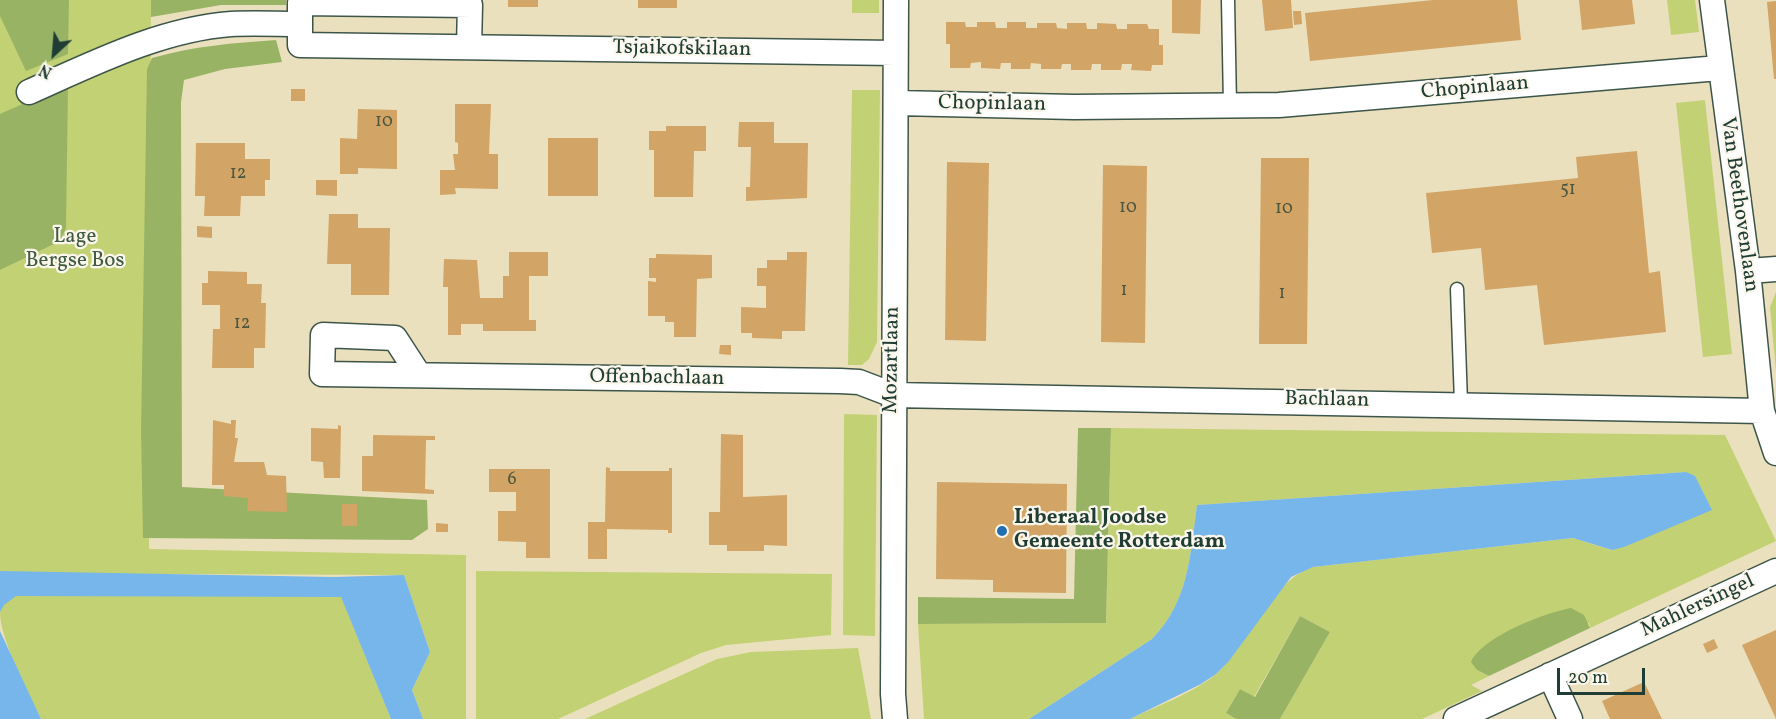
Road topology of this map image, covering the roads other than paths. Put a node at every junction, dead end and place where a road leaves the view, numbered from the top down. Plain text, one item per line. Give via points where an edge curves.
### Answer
1 (896, 0) edge
2 (1228, 0) edge
3 (1712, 0) edge
4 (300, 24) junction
5 (469, 47) junction
6 (895, 53) junction
7 (1719, 68) junction
8 (30, 92) dead end
9 (897, 103) junction
10 (1230, 105) junction
11 (1776, 269) edge
12 (1748, 271) junction
13 (1457, 289) dead end
14 (419, 375) dead end
15 (892, 394) junction
16 (1461, 403) junction
17 (1762, 411) junction
18 (1776, 453) edge
19 (1776, 571) edge
20 (1550, 675) junction
21 (895, 719) edge
22 (1456, 719) edge
23 (1570, 719) edge

1 - 6 street, Mozartlaan
2 - 10 lane
3 - 7 street, Van Beethovenlaan
4 - 5 street, Tsjaikofskilaan via 300,45
4 - 5 street via 300,3 470,5
4 - 8 street via 230,24 193,30 144,45
5 - 6 street, Tsjaikofskilaan
6 - 9 street, Mozartlaan
7 - 10 street, Chopinlaan via 1279,105
7 - 12 street, Van Beethovenlaan
9 - 10 street, Chopinlaan
9 - 15 street, Mozartlaan
11 - 12 street
12 - 17 street, Van Beethovenlaan
13 - 16 lane
14 - 15 street, Offenbachlaan via 859,382
15 - 16 street, Bachlaan via 1074,400
15 - 21 street, Mozartlaan
16 - 17 street, Bachlaan
17 - 18 street, Van Beethovenlaan
19 - 20 street, Mahlersingel
20 - 22 street, Mahlersingel
20 - 23 street

